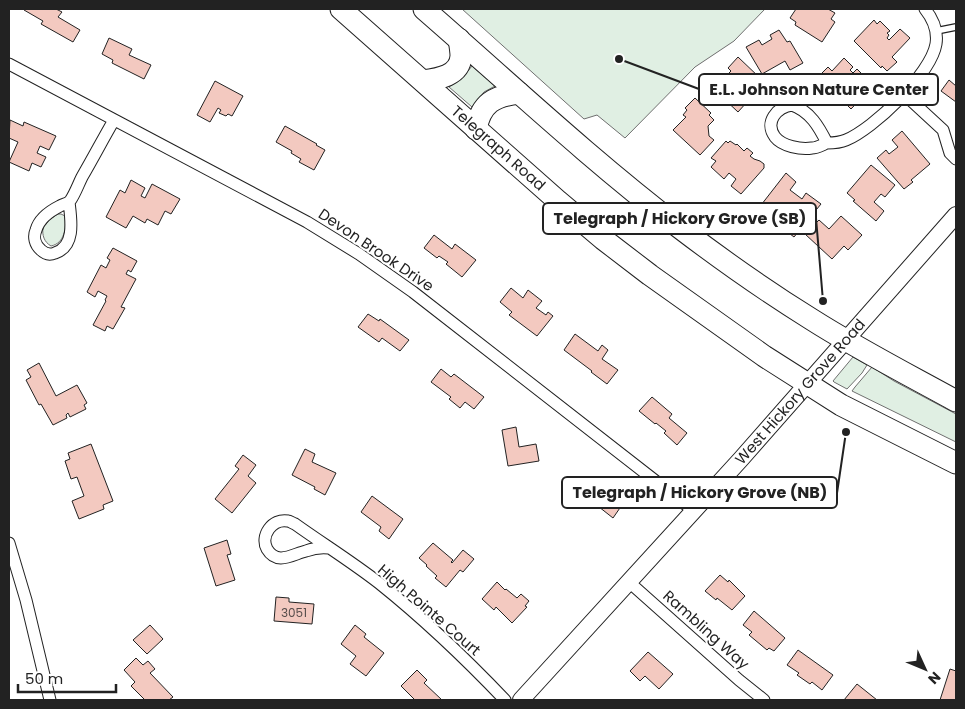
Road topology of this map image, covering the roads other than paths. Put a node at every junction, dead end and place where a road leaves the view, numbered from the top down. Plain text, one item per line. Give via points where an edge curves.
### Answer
1 (341, 9) edge
2 (424, 9) edge
3 (924, 9) edge
4 (956, 27) edge
5 (936, 31) junction
6 (459, 39) junction
7 (9, 64) edge
8 (423, 81) junction
9 (519, 93) junction
10 (904, 94) junction
11 (114, 120) junction
12 (476, 129) junction
13 (943, 130) junction
14 (956, 133) edge
15 (827, 143) junction
16 (956, 159) edge
17 (69, 202) dead end
18 (956, 215) edge
19 (846, 340) junction
20 (807, 384) junction
21 (956, 401) edge
22 (956, 463) edge
23 (694, 512) junction
24 (9, 543) edge
25 (329, 548) junction
26 (629, 582) junction
27 (50, 700) edge
28 (505, 700) edge
29 (521, 700) edge
30 (764, 700) edge

1 - 8 highway, Telegraph Road
2 - 6 highway
3 - 5 street
4 - 5 lane
5 - 10 street via 933,55
6 - 8 highway via 461,58 453,72 440,79
6 - 9 highway
7 - 11 street, Devon Brook Drive
8 - 12 highway, Telegraph Road
9 - 12 highway via 489,102 480,114
9 - 19 highway via 597,162 681,229 810,319
10 - 13 street
10 - 15 street via 862,131 846,140
11 - 17 street
11 - 23 street, Devon Brook Drive via 307,222 359,254 413,292
12 - 20 highway, Telegraph Road via 580,220 650,275
13 - 14 street
13 - 16 street via 950,153
15 - 15 street via 821,130 801,108 785,106 773,116 772,131 779,141 803,149
18 - 19 street, West Hickory Grove Road
19 - 20 street, West Hickory Grove Road
19 - 21 highway
20 - 22 highway, Telegraph Road via 841,405
20 - 23 street, West Hickory Grove Road
23 - 26 street, West Hickory Grove Road
24 - 27 street
25 - 25 street, High Pointe Court via 288,521 272,524 265,543 271,554 283,558 320,547
25 - 28 street, High Pointe Court via 413,611
26 - 29 street, West Hickory Grove Road
26 - 30 street, Rambling Way

